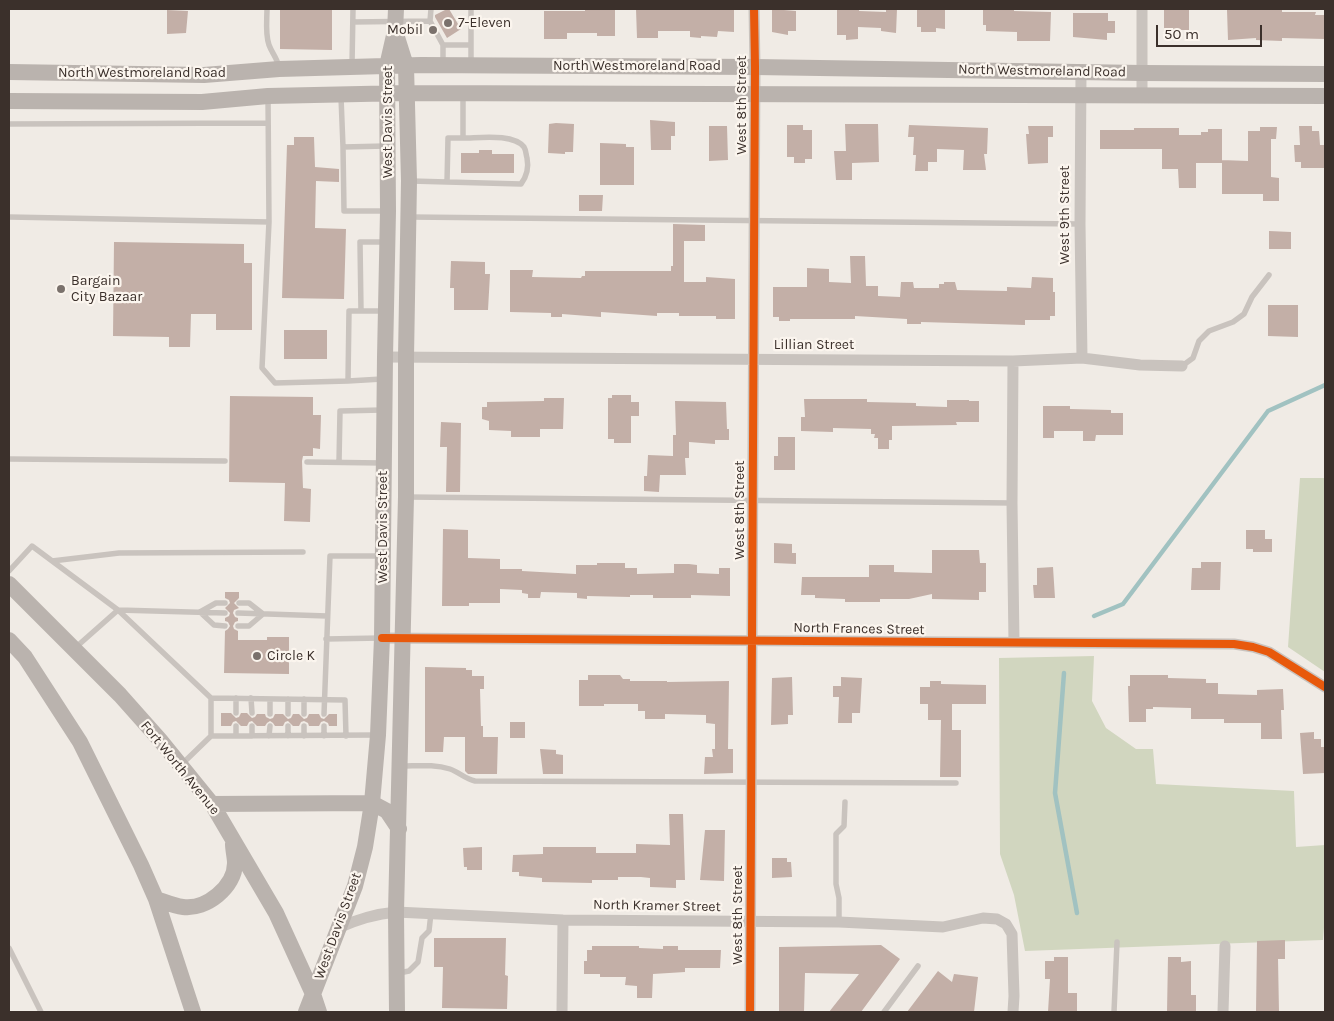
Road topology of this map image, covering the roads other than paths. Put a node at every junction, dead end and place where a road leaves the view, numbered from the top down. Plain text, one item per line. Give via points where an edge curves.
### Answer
1 (268, 9) edge
2 (353, 9) edge
3 (430, 9) edge
4 (471, 9) edge
5 (754, 9) edge
6 (1142, 9) edge
7 (395, 21) edge
8 (430, 21) junction
9 (353, 22) junction
10 (443, 45) junction
11 (471, 45) junction
12 (388, 66) junction
13 (406, 66) junction
14 (443, 66) junction
15 (471, 66) junction
16 (352, 67) junction
17 (755, 67) junction
18 (273, 69) junction
19 (9, 72) edge
20 (1081, 72) junction
21 (1142, 73) junction
22 (1325, 74) edge
23 (407, 93) junction
24 (341, 94) junction
25 (387, 94) junction
26 (463, 94) junction
27 (754, 94) junction
28 (268, 96) junction
29 (1081, 96) junction
30 (1142, 96) junction
31 (1325, 96) edge
32 (9, 100) edge
33 (268, 123) junction
34 (9, 124) edge
35 (463, 138) junction
36 (388, 146) junction
37 (343, 147) junction
38 (409, 181) junction
39 (447, 182) junction
40 (388, 211) junction
41 (9, 217) edge
42 (408, 217) junction
43 (754, 220) junction
44 (269, 222) junction
45 (1080, 224) junction
46 (387, 242) junction
47 (1269, 275) dead end
48 (360, 311) junction
49 (386, 311) junction
50 (385, 357) junction
51 (406, 357) junction
52 (1082, 358) junction
53 (753, 360) junction
54 (1013, 361) junction
55 (1182, 366) joint
56 (384, 379) junction
57 (348, 381) junction
58 (384, 410) junction
59 (9, 459) edge
60 (225, 461) dead end
61 (307, 462) dead end
62 (339, 462) junction
63 (384, 463) junction
64 (406, 497) junction
65 (753, 500) junction
66 (1012, 503) junction
67 (303, 552) dead end
68 (383, 556) junction
69 (52, 561) junction
70 (9, 571) edge
71 (9, 584) edge
72 (225, 603) dead end
73 (239, 603) dead end
74 (118, 610) junction
75 (200, 612) junction
76 (225, 613) dead end
77 (238, 614) dead end
78 (263, 614) junction
79 (327, 616) junction
80 (225, 626) dead end
81 (238, 626) dead end
82 (382, 638) junction
83 (404, 638) junction
84 (326, 639) junction
85 (9, 640) edge
86 (752, 640) junction
87 (1014, 642) junction
88 (74, 648) junction
89 (1325, 687) edge
90 (210, 698) junction
91 (236, 698) junction
92 (251, 698) junction
93 (270, 699) junction
94 (288, 699) junction
95 (304, 699) junction
96 (324, 700) junction
97 (236, 714) dead end
98 (252, 714) dead end
99 (270, 714) dead end
100 (288, 714) dead end
101 (304, 714) dead end
102 (324, 714) dead end
103 (236, 726) dead end
104 (252, 726) dead end
105 (270, 726) dead end
106 (288, 726) dead end
107 (304, 726) dead end
108 (324, 726) dead end
109 (378, 735) junction
110 (211, 736) junction
111 (236, 736) junction
112 (252, 736) junction
113 (269, 736) junction
114 (288, 736) junction
115 (304, 736) junction
116 (324, 736) junction
117 (346, 736) junction
118 (180, 766) junction
119 (401, 766) junction
120 (751, 782) junction
121 (956, 782) dead end
122 (845, 802) dead end
123 (372, 803) junction
124 (212, 804) junction
125 (399, 829) junction
126 (232, 837) junction
127 (156, 899) junction
128 (396, 912) junction
129 (431, 914) junction
130 (563, 920) junction
131 (751, 922) junction
132 (840, 922) junction
133 (338, 928) junction
134 (1117, 942) dead end
135 (1225, 946) dead end
136 (9, 948) edge
137 (918, 966) dead end
138 (397, 974) junction
139 (313, 994) junction
140 (41, 1012) edge
141 (193, 1012) edge
142 (306, 1012) edge
143 (319, 1012) edge
144 (397, 1012) edge
145 (562, 1012) edge
146 (750, 1012) edge
147 (884, 1012) edge
148 (1013, 1012) edge
149 (1114, 1012) edge
150 (1223, 1012) edge

1 - 18 lane via 269,45 278,59
2 - 9 lane
3 - 8 lane
4 - 11 lane
5 - 17 street, West 8th Street
6 - 21 street
7 - 8 lane
7 - 9 lane
7 - 12 main road, West Davis Street
7 - 13 main road, West Davis Street
8 - 10 lane
9 - 16 lane
10 - 11 lane
10 - 14 lane
11 - 15 lane
12 - 13 main road, North Westmoreland Road
12 - 16 main road, North Westmoreland Road
12 - 25 main road, West Davis Street
13 - 14 main road, North Westmoreland Road
13 - 23 main road, West Davis Street
14 - 15 main road, North Westmoreland Road
15 - 17 main road, North Westmoreland Road
16 - 18 main road, North Westmoreland Road
17 - 20 main road, North Westmoreland Road
17 - 27 street, West 8th Street
18 - 19 main road, North Westmoreland Road via 204,75
18 - 28 main road
20 - 21 main road, North Westmoreland Road
20 - 29 street, West 9th Street
21 - 22 main road, North Westmoreland Road
21 - 30 street
23 - 25 main road, North Westmoreland Road
23 - 26 main road, North Westmoreland Road
23 - 38 main road, West Davis Street
24 - 25 main road, North Westmoreland Road
24 - 28 main road, North Westmoreland Road
24 - 37 lane
25 - 36 main road, West Davis Street
26 - 27 main road, North Westmoreland Road
26 - 35 lane
27 - 29 main road, North Westmoreland Road
27 - 43 street, West 8th Street
28 - 32 main road, North Westmoreland Road via 202,102
28 - 33 lane
29 - 30 main road, North Westmoreland Road
29 - 45 street, West 9th Street
30 - 31 main road, North Westmoreland Road
33 - 34 lane
33 - 44 lane
35 - 39 lane via 448,138
35 - 39 lane via 516,140 525,148 526,177 521,184
36 - 37 lane
36 - 40 main road, West Davis Street
37 - 40 lane via 344,210
38 - 39 lane
38 - 42 main road, West Davis Street
40 - 46 main road, West Davis Street
41 - 44 lane
42 - 43 lane
42 - 51 main road, West Davis Street
43 - 45 lane
43 - 53 street, West 8th Street
44 - 57 lane via 262,368 274,383
45 - 52 street, West 9th Street
46 - 48 lane via 360,242
46 - 49 main road, West Davis Street
47 - 55 lane via 1252,296 1244,314 1209,332 1199,341 1193,358
48 - 49 lane
48 - 57 lane via 349,311
49 - 50 main road, West Davis Street
50 - 51 street, Lillian Street
50 - 56 main road, West Davis Street
51 - 53 street, Lillian Street
51 - 64 main road, West Davis Street
52 - 54 street, Lillian Street
52 - 55 street, Lillian Street
53 - 54 street, Lillian Street
53 - 65 street, West 8th Street
54 - 66 street
56 - 57 lane
56 - 58 main road, West Davis Street
58 - 62 lane via 340,411
58 - 63 main road, West Davis Street
59 - 60 lane
61 - 62 lane
62 - 63 lane
63 - 68 main road, West Davis Street
64 - 65 lane
64 - 83 main road, West Davis Street
65 - 66 lane
65 - 86 street, West 8th Street
66 - 87 street
67 - 69 lane via 119,553
68 - 79 lane via 330,556
68 - 82 main road, West Davis Street
69 - 70 lane via 32,546
69 - 74 lane
71 - 88 main road, Fort Worth Avenue
72 - 75 lane via 216,602
73 - 78 lane via 249,603
74 - 75 lane
74 - 88 lane
74 - 90 lane
75 - 76 lane
75 - 80 lane via 214,626
77 - 78 lane
78 - 79 lane
78 - 81 lane via 249,626
79 - 84 lane
82 - 83 street, North Frances Street
82 - 84 lane
82 - 109 main road, West Davis Street
83 - 86 street, North Frances Street
83 - 119 main road, West Davis Street
84 - 96 lane
85 - 127 main road via 25,657 80,742
86 - 87 street, North Frances Street
86 - 120 street, West 8th Street
87 - 89 street, North Frances Street via 1234,644 1269,652
88 - 118 main road, Fort Worth Avenue via 120,695
90 - 91 lane
90 - 110 lane
91 - 92 lane
91 - 97 lane
92 - 93 lane
92 - 98 lane
93 - 94 lane
93 - 99 lane
94 - 95 lane
94 - 100 lane
95 - 96 lane
95 - 101 lane
96 - 102 lane
96 - 117 lane via 345,700
103 - 111 lane
104 - 112 lane
105 - 113 lane
106 - 114 lane
107 - 115 lane
108 - 116 lane
109 - 117 lane
109 - 123 main road, West Davis Street
110 - 111 lane
110 - 118 lane
111 - 112 lane
112 - 113 lane
113 - 114 lane
114 - 115 lane
115 - 116 lane
116 - 117 lane
118 - 124 main road, Fort Worth Avenue
119 - 120 lane via 435,766 475,781
119 - 125 main road, West Davis Street
120 - 121 lane
120 - 131 street, West 8th Street
122 - 132 lane via 844,826 836,834
123 - 124 main road
123 - 125 main road via 388,811
123 - 133 main road, West Davis Street via 355,886
124 - 126 main road, Fort Worth Avenue
125 - 128 main road, West Davis Street
126 - 127 main road via 235,864 231,881 224,890 205,903 194,906 184,907
126 - 139 main road, Fort Worth Avenue via 276,914
127 - 141 main road
128 - 129 street, North Kramer Street
128 - 133 street, North Kramer Street via 374,914
128 - 138 main road, West Davis Street
129 - 130 street, North Kramer Street
129 - 138 lane via 429,931 422,938 418,962
130 - 131 street, North Kramer Street
130 - 145 street
131 - 132 street, North Kramer Street
131 - 146 street, West 8th Street
132 - 148 street, North Kramer Street via 943,927 983,918 1006,924 1012,934
133 - 139 main road, West Davis Street
134 - 149 lane
135 - 150 street
136 - 140 lane
137 - 147 lane
138 - 144 main road, West Davis Street
139 - 142 main road, West Davis Street
139 - 143 main road, Fort Worth Avenue

